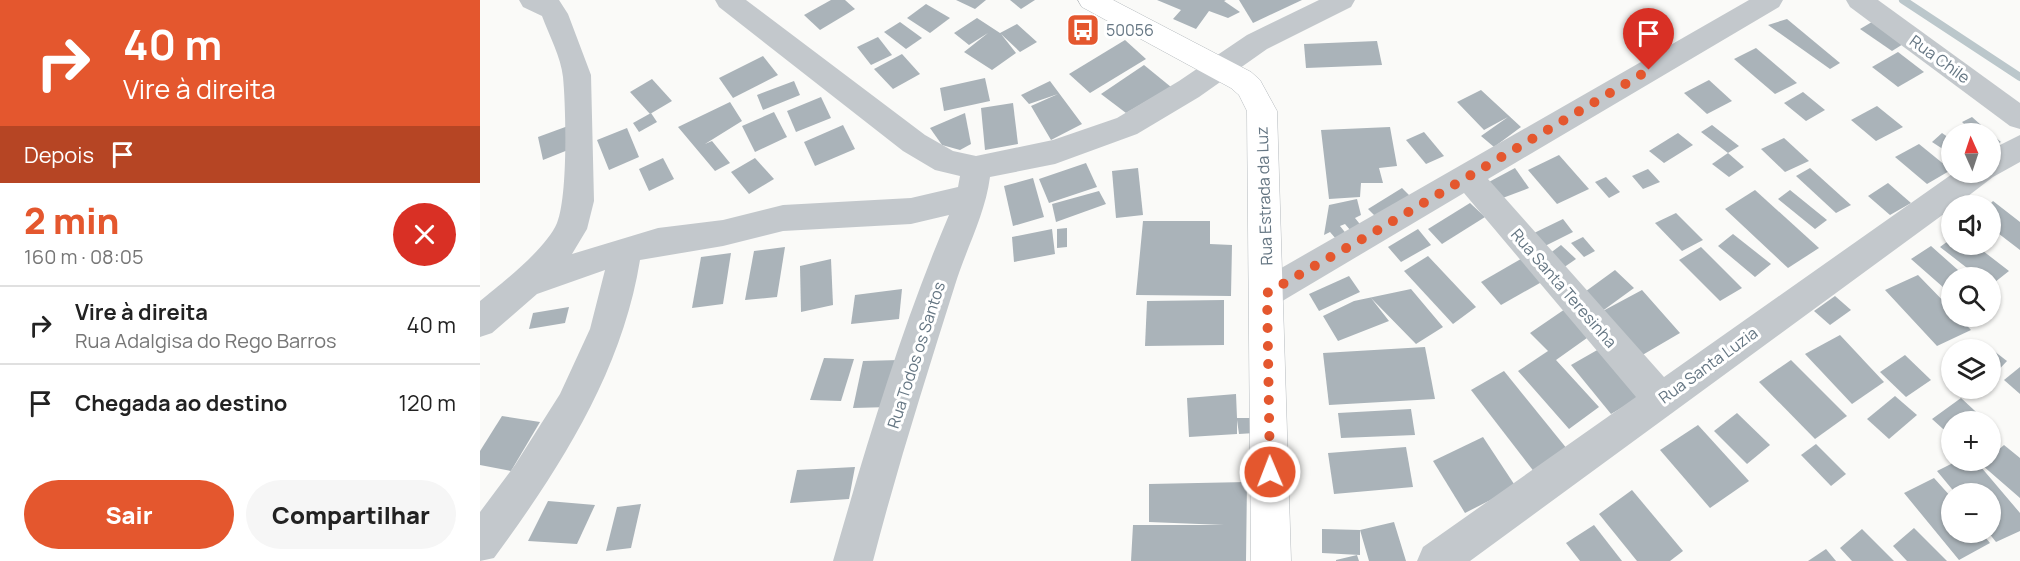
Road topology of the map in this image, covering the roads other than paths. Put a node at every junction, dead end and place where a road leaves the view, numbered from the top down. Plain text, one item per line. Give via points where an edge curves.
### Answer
1 (729, 0) edge
2 (1091, 0) edge
3 (1342, 0) edge
4 (1770, 0) edge
5 (1859, 0) edge
6 (548, 2) edge
7 (1217, 68) junction
8 (2020, 118) edge
9 (2020, 147) edge
10 (2001, 159) edge
11 (1467, 176) junction
12 (968, 177) junction
13 (1964, 183) edge
14 (572, 229) junction
15 (613, 254) junction
16 (526, 283) junction
17 (1267, 293) junction
18 (480, 322) edge
19 (1661, 400) junction
20 (480, 544) edge
21 (854, 561) edge
22 (1271, 561) edge
23 (1437, 561) edge

1 - 12 street via 914,143
2 - 7 main road, Rua Estrada da Luz
3 - 7 street via 1257,42
4 - 11 street
5 - 8 street, Rua Chile
6 - 14 street via 577,75 578,201
7 - 12 street via 1149,114 1104,136
7 - 17 main road, Rua Estrada da Luz via 1250,88 1262,111
9 - 10 street
11 - 17 street
11 - 19 street, Rua Santa Teresinha
12 - 15 street via 911,211 783,218
12 - 21 street, Rua Todos os Santos via 948,258 876,476
13 - 19 street, Rua Santa Luzia
14 - 15 street via 589,250
14 - 16 street
15 - 16 street
15 - 20 street via 623,269 609,322 582,386 513,500
16 - 18 street
17 - 22 main road, Rua Estrada da Luz
19 - 23 street, Rua Santa Luzia

